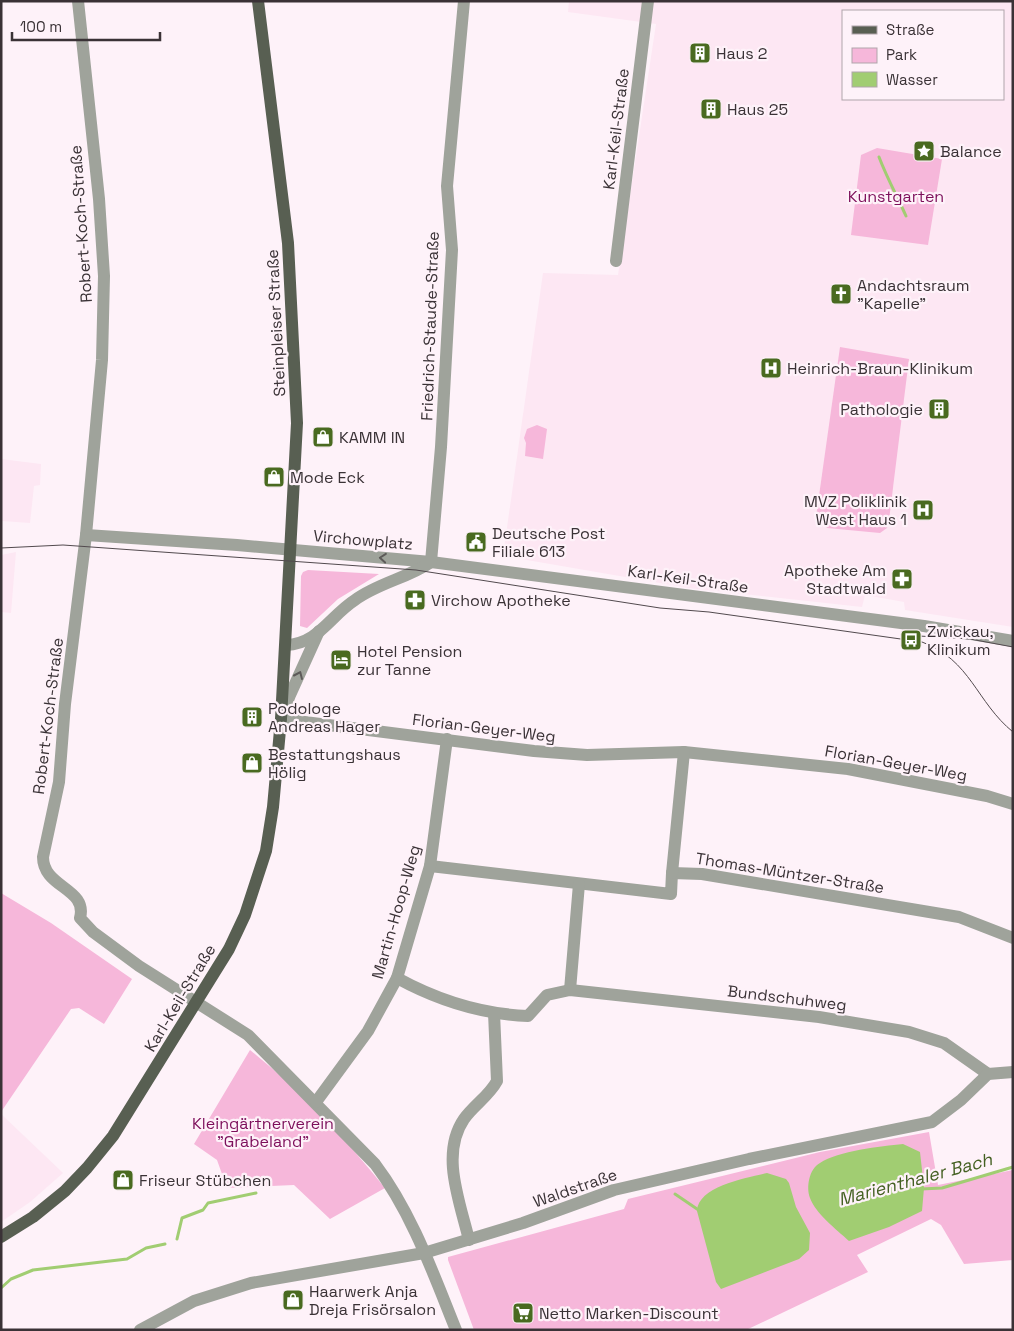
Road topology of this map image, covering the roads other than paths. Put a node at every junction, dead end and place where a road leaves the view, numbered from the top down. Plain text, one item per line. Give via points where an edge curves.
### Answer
1 (78, 1) edge
2 (258, 1) edge
3 (464, 1) edge
4 (648, 1) edge
5 (616, 261) dead end
6 (86, 535) junction
7 (291, 550) junction
8 (431, 562) junction
9 (319, 632) junction
10 (1013, 641) edge
11 (286, 645) junction
12 (281, 719) junction
13 (447, 739) junction
14 (684, 752) junction
15 (1013, 804) edge
16 (430, 866) junction
17 (672, 873) junction
18 (579, 884) junction
19 (1013, 938) edge
20 (397, 978) junction
21 (570, 990) junction
22 (196, 1004) junction
23 (494, 1013) junction
24 (1013, 1072) edge
25 (988, 1074) junction
26 (316, 1102) junction
27 (1, 1237) edge
28 (469, 1240) junction
29 (424, 1253) junction
30 (140, 1330) edge
31 (456, 1330) edge

1 - 6 street, Robert-Koch-Straße via 104,276 102,360
2 - 7 main road, Steinpleiser Straße via 288,243 297,409
3 - 8 street, Friedrich-Staude-Straße via 448,186 452,250
4 - 5 street, Karl-Keil-Straße
6 - 7 street
6 - 22 street, Robert-Koch-Straße via 65,704 59,782 43,867 48,875 79,900 80,918 93,932
8 -> 7 street, Virchowplatz
7 - 11 main road, Steinpleiser Straße
8 - 9 street, Karl-Keil-Straße via 355,600
8 - 10 street, Karl-Keil-Straße via 924,626
9 - 11 street, Karl-Keil-Straße via 305,642
12 -> 9 street, Karl-Keil-Straße
11 - 12 main road, Karl-Keil-Straße
12 - 13 street, Florian-Geyer-Weg
12 - 22 main road, Karl-Keil-Straße via 274,807 258,880 232,944
13 - 14 street, Florian-Geyer-Weg via 534,752 588,755
13 - 16 street, Martin-Hoop-Weg
14 - 15 street, Florian-Geyer-Weg via 848,769
14 - 17 street
16 - 18 street, Thomas-Müntzer-Straße
16 - 20 street, Martin-Hoop-Weg
17 - 18 street, Thomas-Müntzer-Straße via 671,894
17 - 19 street, Thomas-Müntzer-Straße via 702,874 959,917
18 - 21 street
20 - 23 street, Bundschuhweg via 450,1003
20 - 26 street, Martin-Hoop-Weg via 368,1031
21 - 23 street, Bundschuhweg via 547,995 528,1016
21 - 25 street, Bundschuhweg via 819,1017 910,1032 944,1043
22 - 26 street via 248,1035
22 - 27 main road, Karl-Keil-Straße via 101,1153 50,1204
23 - 28 street via 497,1081 463,1121 455,1139 452,1159
24 - 25 street
25 - 28 street, Waldstraße via 932,1122 614,1190
26 - 29 street via 392,1186
28 - 29 street, Waldstraße
29 - 30 street, Waldstraße via 241,1286 194,1301
29 - 31 street

